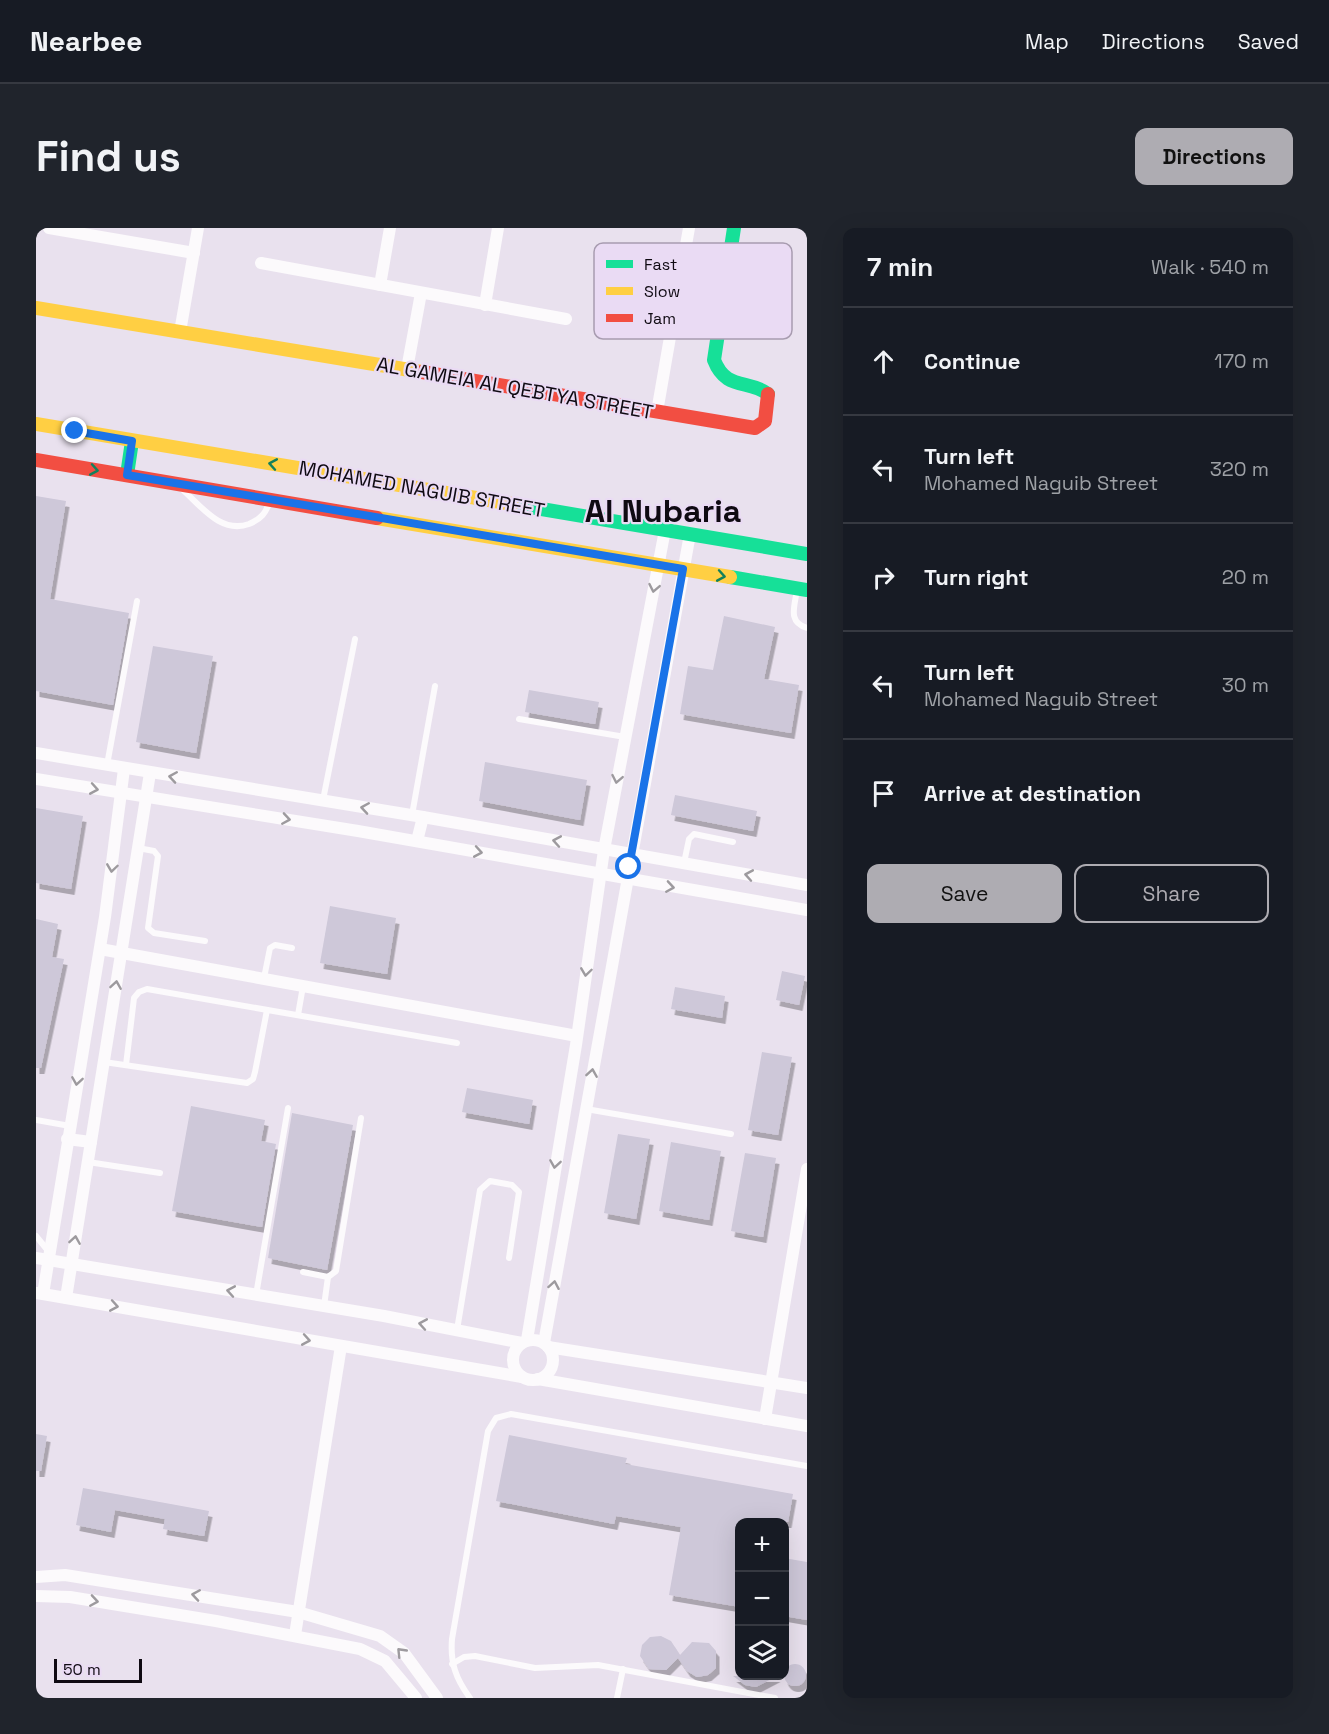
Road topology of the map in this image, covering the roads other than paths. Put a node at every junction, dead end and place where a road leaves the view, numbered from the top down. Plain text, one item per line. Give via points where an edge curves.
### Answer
1 (49, 228) edge
2 (198, 228) edge
3 (390, 228) edge
4 (498, 228) edge
5 (688, 228) edge
6 (734, 228) edge
7 (685, 243) edge
8 (732, 243) edge
9 (194, 254) junction
10 (261, 263) dead end
11 (380, 285) junction
12 (421, 293) junction
13 (484, 305) junction
14 (36, 308) edge
15 (566, 319) dead end
16 (180, 332) junction
17 (669, 339) edge
18 (717, 339) edge
19 (407, 369) junction
20 (657, 412) junction
21 (36, 424) edge
22 (132, 441) junction
23 (36, 460) edge
24 (127, 475) junction
25 (176, 484) junction
26 (270, 500) junction
27 (665, 530) junction
28 (690, 534) junction
29 (807, 554) edge
30 (659, 565) junction
31 (683, 569) junction
32 (802, 589) edge
33 (137, 601) dead end
34 (807, 628) edge
35 (355, 639) dead end
36 (435, 686) dead end
37 (519, 719) dead end
38 (626, 737) junction
39 (36, 753) edge
40 (106, 766) junction
41 (124, 769) junction
42 (150, 773) junction
43 (36, 779) edge
44 (123, 794) junction
45 (147, 797) junction
46 (323, 801) junction
47 (417, 816) junction
48 (417, 841) junction
49 (733, 842) dead end
50 (138, 848) junction
51 (604, 850) junction
52 (631, 853) junction
53 (684, 863) junction
54 (600, 874) junction
55 (626, 880) junction
56 (807, 885) edge
57 (807, 910) edge
58 (205, 941) dead end
59 (292, 948) dead end
60 (100, 949) junction
61 (121, 953) junction
62 (264, 979) junction
63 (303, 986) junction
64 (267, 1010) junction
65 (88, 1015) junction
66 (298, 1016) junction
67 (111, 1019) junction
68 (577, 1036) junction
69 (457, 1043) dead end
70 (80, 1058) junction
71 (103, 1062) junction
72 (126, 1065) junction
73 (564, 1105) junction
74 (288, 1108) dead end
75 (586, 1109) junction
76 (361, 1118) dead end
77 (36, 1120) edge
78 (70, 1126) junction
79 (731, 1134) dead end
80 (67, 1139) junction
81 (91, 1142) junction
82 (88, 1162) junction
83 (807, 1169) edge
84 (160, 1173) dead end
85 (36, 1236) edge
86 (44, 1257) edge
87 (509, 1258) dead end
88 (71, 1264) junction
89 (303, 1272) dead end
90 (328, 1276) junction
91 (40, 1294) edge
92 (256, 1295) junction
93 (66, 1298) junction
94 (324, 1307) junction
95 (457, 1330) junction
96 (524, 1342) junction
97 (546, 1345) junction
98 (341, 1347) junction
99 (522, 1377) junction
100 (538, 1379) junction
101 (771, 1382) junction
102 (807, 1388) edge
103 (765, 1419) junction
104 (807, 1426) edge
105 (807, 1466) edge
106 (36, 1576) edge
107 (36, 1596) edge
108 (218, 1599) junction
109 (298, 1612) junction
110 (216, 1621) junction
111 (295, 1635) junction
112 (452, 1664) junction
113 (623, 1669) junction
114 (416, 1698) edge
115 (437, 1698) edge
116 (470, 1698) edge
117 (617, 1698) edge
118 (775, 1698) edge

1 - 9 street
2 - 9 street
3 - 11 street
4 - 13 street
5 - 7 street
6 - 8 street, AL GAMEIA AL QEBTYA STREET
9 - 16 street
10 - 11 street
11 - 12 street
12 - 13 street
12 - 19 street
13 - 15 street
14 - 16 street, AL GAMEIA AL QEBTYA STREET
16 - 19 street, AL GAMEIA AL QEBTYA STREET
17 - 20 street
18 - 20 street, AL GAMEIA AL QEBTYA STREET via 714,360 723,378 766,392 769,400 765,421 755,428
19 - 20 street, AL GAMEIA AL QEBTYA STREET
21 - 22 street, MOHAMED NAGUIB STREET
22 - 24 street
27 -> 22 street, MOHAMED NAGUIB STREET
23 -> 24 street, MOHAMED NAGUIB STREET
24 - 25 street, MOHAMED NAGUIB STREET
25 - 26 street, MOHAMED NAGUIB STREET
25 - 26 lane via 230,527 260,519
26 - 30 street, MOHAMED NAGUIB STREET
27 - 28 street, MOHAMED NAGUIB STREET
27 - 30 street
28 - 29 street, MOHAMED NAGUIB STREET
28 - 31 street
30 - 31 street, MOHAMED NAGUIB STREET
30 -> 38 street
31 -> 32 street, MOHAMED NAGUIB STREET
31 - 52 street
32 - 34 lane via 793,619
33 - 40 lane
35 - 46 lane
36 - 47 lane
37 - 38 lane
38 -> 51 street
39 - 40 street
40 - 41 street
41 - 42 street
41 - 44 street
42 - 45 street
46 -> 42 street
43 -> 44 street
44 - 45 street
44 -> 60 street
45 -> 48 street
45 - 50 street
47 -> 46 street
47 - 48 street
51 -> 47 street
48 -> 54 street
49 - 53 lane via 694,834 689,839
50 - 58 lane via 154,851 158,856 148,928 154,933
50 - 61 street
51 - 52 street
51 - 54 street
52 - 53 street
52 - 55 street
56 -> 53 street
54 - 55 street
54 -> 68 street
55 -> 57 street
75 -> 55 street
59 - 62 lane via 270,948
60 - 61 street
60 - 65 street
61 - 62 street
67 -> 61 street
62 - 63 street
63 - 66 lane
63 - 68 street
64 - 66 lane
64 - 72 lane via 255,1072 247,1083
64 - 72 lane via 143,990 134,998
65 - 67 street
65 - 70 street
66 - 69 lane
67 - 71 street
68 - 73 street
70 - 71 street
70 -> 78 street
71 - 72 lane
71 - 81 street
73 - 75 street
73 -> 96 street
74 - 92 lane
75 - 79 lane
97 -> 75 street
76 - 90 lane via 336,1271
77 - 78 lane
78 - 80 street
80 - 81 street
80 - 86 street
81 - 82 street
82 - 84 lane
88 -> 82 street
83 - 101 street
85 - 86 lane
86 - 88 street
86 - 91 street
87 - 95 lane via 519,1192 512,1185 490,1181 480,1190
92 -> 88 street
88 - 93 street
89 - 90 lane
90 - 94 lane
91 - 93 street
92 - 94 street
93 -> 98 street
95 -> 94 street
95 - 96 street
96 - 97 street
96 - 99 street via 513,1357 514,1368
97 - 100 street via 553,1363 548,1373
97 - 101 street
98 - 99 street
98 - 109 street
99 - 100 street
100 - 103 street
101 - 102 street
101 - 103 street
103 - 104 street
105 - 112 lane via 511,1414 496,1418 488,1431 452,1639
108 -> 106 street via 65,1575
107 -> 110 street via 70,1597
108 - 109 street
108 - 110 street
109 - 111 street
115 -> 109 street via 394,1644 380,1636
110 - 111 street
111 - 114 street via 374,1654 396,1672
112 - 113 lane via 476,1656 536,1668 586,1664
112 - 116 lane
113 - 117 lane
113 - 118 lane

